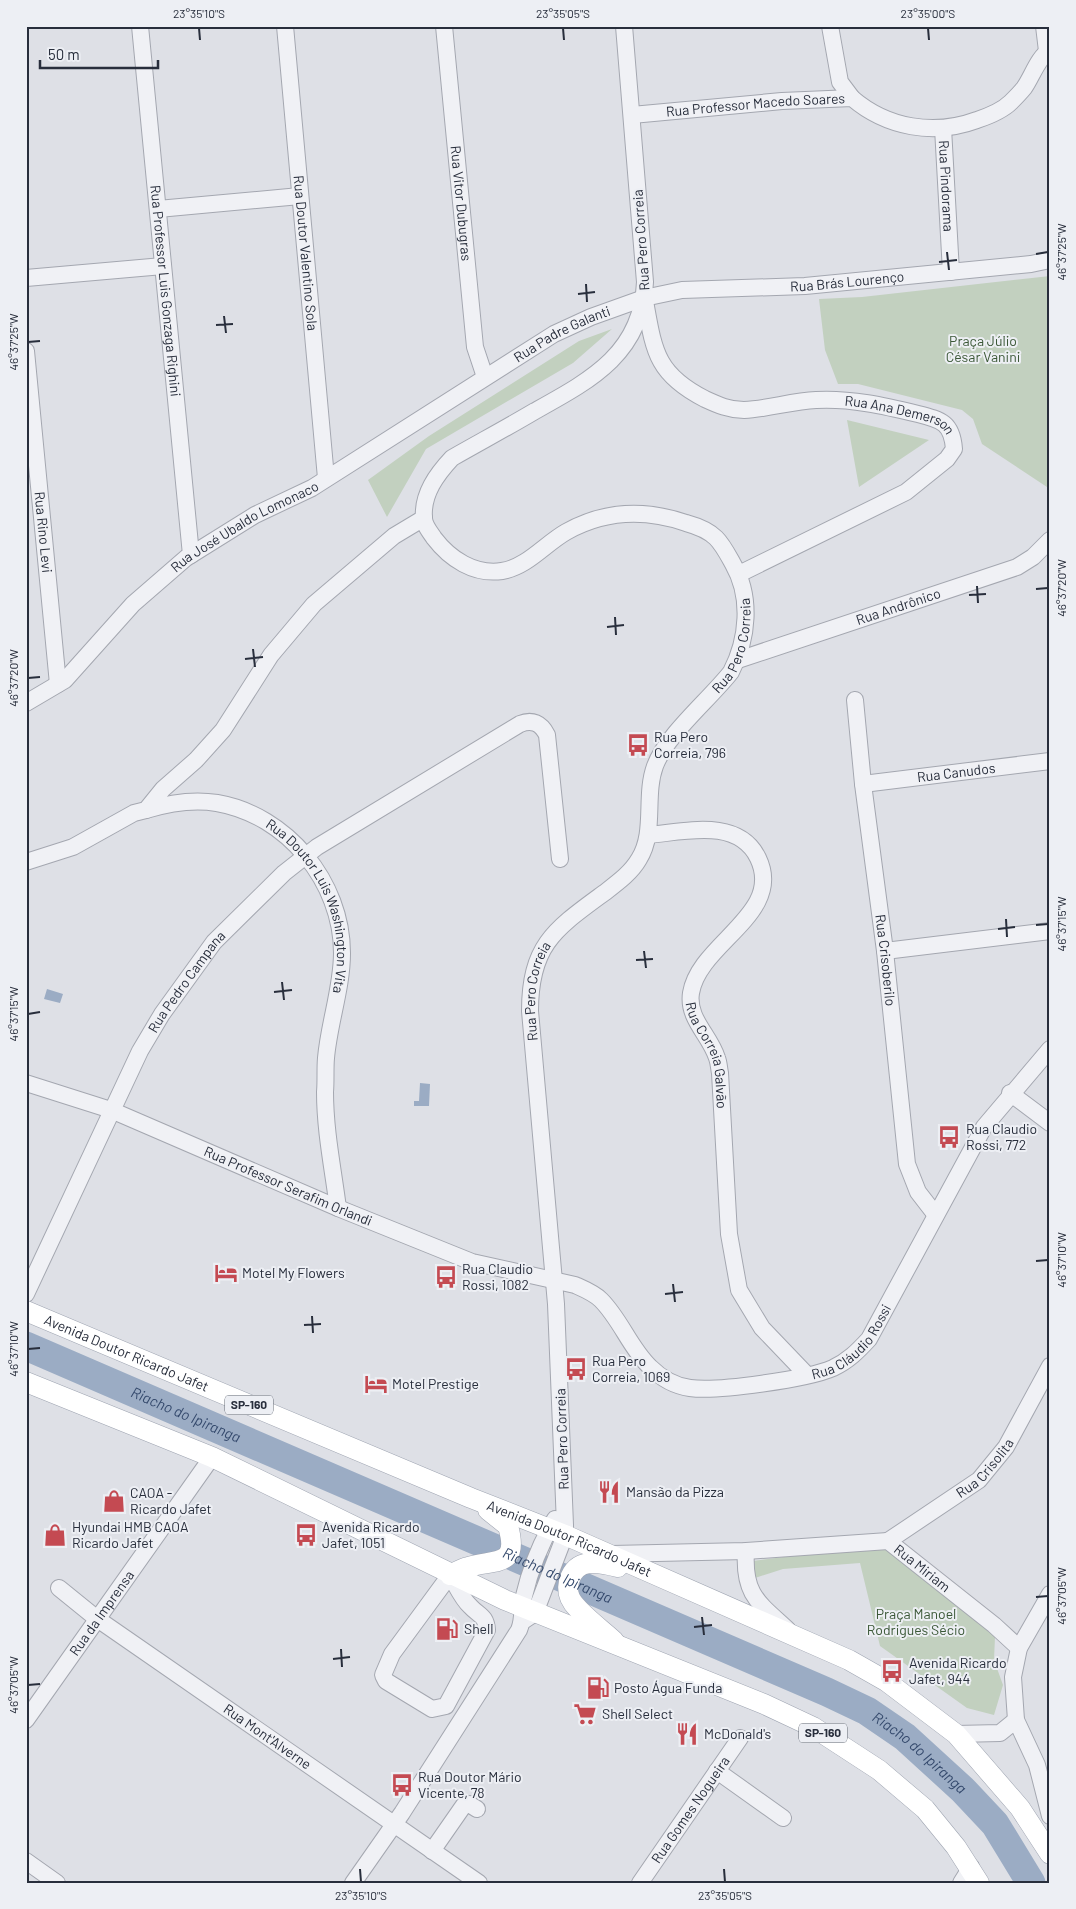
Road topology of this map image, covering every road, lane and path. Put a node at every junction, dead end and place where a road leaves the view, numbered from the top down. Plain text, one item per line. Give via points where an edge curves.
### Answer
1 (140, 26) edge
2 (284, 26) edge
3 (444, 26) edge
4 (624, 26) edge
5 (830, 26) edge
6 (1044, 26) edge
7 (1048, 51) edge
8 (852, 98) junction
9 (632, 115) junction
10 (943, 128) junction
11 (300, 196) junction
12 (158, 208) junction
13 (1050, 260) edge
14 (163, 266) junction
15 (951, 272) junction
16 (26, 278) edge
17 (644, 298) junction
18 (26, 351) edge
19 (485, 377) junction
20 (326, 478) junction
21 (424, 518) junction
22 (1050, 540) edge
23 (192, 555) junction
24 (739, 574) junction
25 (738, 660) junction
26 (58, 684) junction
27 (855, 700) dead end
28 (26, 703) edge
29 (1050, 761) edge
30 (863, 784) junction
31 (146, 810) junction
32 (648, 835) junction
33 (305, 856) junction
34 (560, 859) dead end
35 (26, 862) edge
36 (1050, 931) edge
37 (885, 951) junction
38 (1050, 1049) edge
39 (26, 1083) edge
40 (1010, 1093) junction
41 (111, 1110) junction
42 (1050, 1123) edge
43 (338, 1208) junction
44 (935, 1214) junction
45 (554, 1281) junction
46 (26, 1294) edge
47 (26, 1312) edge
48 (1050, 1366) edge
49 (807, 1375) junction
50 (26, 1382) edge
51 (212, 1457) junction
52 (471, 1498) junction
53 (556, 1534) junction
54 (888, 1541) junction
55 (746, 1552) junction
56 (601, 1558) junction
57 (450, 1575) junction
58 (58, 1588) dead end
59 (1050, 1594) edge
60 (529, 1607) junction
61 (96, 1618) junction
62 (791, 1634) junction
63 (622, 1648) junction
64 (1019, 1648) junction
65 (26, 1720) edge
66 (1016, 1720) junction
67 (956, 1734) junction
68 (740, 1738) dead end
69 (717, 1771) junction
70 (478, 1809) dead end
71 (1050, 1816) edge
72 (783, 1818) dead end
73 (394, 1825) junction
74 (432, 1851) junction
75 (1050, 1854) edge
76 (26, 1860) edge
77 (970, 1878) edge
78 (57, 1883) edge
79 (353, 1883) edge
80 (479, 1883) edge
81 (640, 1883) edge

1 - 12 street, Rua Professor Luis Gonzaga Righini
2 - 11 street, Rua Doutor Valentino Sola
3 - 19 street, Rua Vitor Dubugras via 475,347
4 - 9 street, Rua Pero Correia
5 - 8 street via 840,82
6 - 7 street
7 - 10 street, Rua Professor Macedo Soares via 1009,104 988,116
8 - 9 street, Rua Professor Macedo Soares
8 - 10 street, Rua Professor Macedo Soares via 868,112 892,122 917,128
9 - 17 street, Rua Pero Correia
10 - 15 street, Rua Pindorama
11 - 12 street
11 - 20 street, Rua Doutor Valentino Sola
12 - 14 street, Rua Professor Luis Gonzaga Righini
13 - 15 street, Rua Brás Lourenço
14 - 16 street
14 - 23 street, Rua Professor Luis Gonzaga Righini
15 - 17 street, Rua Brás Lourenço via 806,286 682,290
17 - 19 street, Rua Padre Galanti via 573,324
17 - 21 street, Rua Pero Correia via 625,346 593,378 452,458 436,474 429,489
17 - 24 street, Rua Ana Demerson via 651,334 664,369 684,388 721,407 746,410 815,400 858,401 929,417 945,424 953,433 954,449 947,459 906,492
18 - 26 street, Rua Rino Levi
19 - 20 street, Rua José Ubaldo Lomonaco
20 - 23 street, Rua José Ubaldo Lomonaco via 255,515
21 - 24 street, Rua Pero Correia via 428,530 447,554 473,568 494,571 516,567 566,532 601,517 629,512 653,513 703,528 716,538
21 - 31 street via 394,536 314,604 271,655 223,730
22 - 25 street, Rua Andrônico via 1017,567
23 - 26 street, Rua José Ubaldo Lomonaco via 133,604
24 - 25 street, Rua Pero Correia via 746,624
25 - 32 street, Rua Pero Correia via 722,685 669,743 655,766 649,793
26 - 28 street, Rua José Ubaldo Lomonaco
27 - 30 street, Rua Crisoberilo
29 - 30 street, Rua Canudos
30 - 37 street, Rua Crisoberilo
31 - 33 street, Rua Doutor Luis Washington Vita via 192,801 218,803 268,822
31 - 35 street, Rua Doutor Luis Washington Vita via 134,813 73,847
32 - 45 street, Rua Pero Correia via 640,858 625,877 564,923 549,939 536,960 530,982
32 - 49 street, Rua Correia Galvão via 718,830 738,835 756,855 763,869 763,887 758,902 700,968 690,1002 692,1014 717,1058 720,1074 729,1234 739,1290 762,1328
33 - 34 street, Rua Pedro Campana via 458,761 520,724 531,721 541,725 547,734
33 - 41 street, Rua Pedro Campana via 214,942 158,1021
33 - 43 street, Rua Doutor Luis Washington Vita via 318,871 340,927 342,954 326,1057 325,1095 326,1129
36 - 37 street
37 - 44 street, Rua Crisoberilo via 906,1164 918,1192
38 - 40 street, Rua Cláudio Rossi
39 - 41 street, Rua Professor Serafim Orlandi
40 - 42 street
40 - 44 street, Rua Cláudio Rossi via 984,1127
41 - 43 street, Rua Professor Serafim Orlandi
41 - 46 street, Rua Pedro Campana
43 - 45 street, Rua Professor Serafim Orlandi via 472,1262
44 - 49 street, Rua Cláudio Rossi via 869,1340 851,1358
45 - 49 street, Rua Cláudio Rossi via 575,1285 600,1299 630,1345 668,1381 691,1388 732,1387
45 - 53 street, Rua Pero Correia via 564,1503
47 - 52 main road, Avenida Doutor Ricardo Jafet / SP-160
48 - 54 street, Rua Crisolita via 1006,1447 979,1480
50 - 51 main road, SP-160
51 - 57 main road, SP-160
51 - 61 street, Rua da Imprensa
52 - 53 main road, Avenida Doutor Ricardo Jafet / SP-160
52 - 57 main road via 508,1526 509,1552 503,1560 468,1566
53 - 56 main road, Avenida Doutor Ricardo Jafet / SP-160
53 - 60 street, Rua Pero Correia
54 - 55 street, Rua Miriam
54 - 64 street, Rua Miriam
55 - 56 street, Rua Miriam
55 - 62 street via 745,1571 753,1595
56 - 62 main road, Avenida Doutor Ricardo Jafet via 657,1576
56 - 63 main road via 576,1568 570,1576 568,1593 577,1608
57 - 57 street via 470,1606 486,1620 487,1630 446,1706 432,1709 386,1681 383,1675 392,1654
57 - 60 main road, SP-160
58 - 61 street, Rua Mont'Alverne
59 - 64 street
60 - 63 main road, SP-160
60 - 73 street, Rua Pero Correia via 519,1630
61 - 65 street, Rua da Imprensa
61 - 73 street, Rua Mont'Alverne
62 - 67 main road, Avenida Doutor Ricardo Jafet via 886,1681
63 - 77 main road, SP-160 via 764,1704 813,1727 879,1770 925,1809
64 - 66 street via 1013,1677
66 - 67 street via 1000,1733
66 - 71 street via 1037,1765
67 - 75 main road, Avenida Doutor Ricardo Jafet via 1020,1808
68 - 69 street, Rua Gomes Nogueira
69 - 72 street
69 - 81 street, Rua Gomes Nogueira
70 - 74 street via 464,1805
73 - 74 street, Rua Mont'Alverne
73 - 79 street, Rua Pero Correia
74 - 80 street, Rua Mont'Alverne
76 - 78 street

